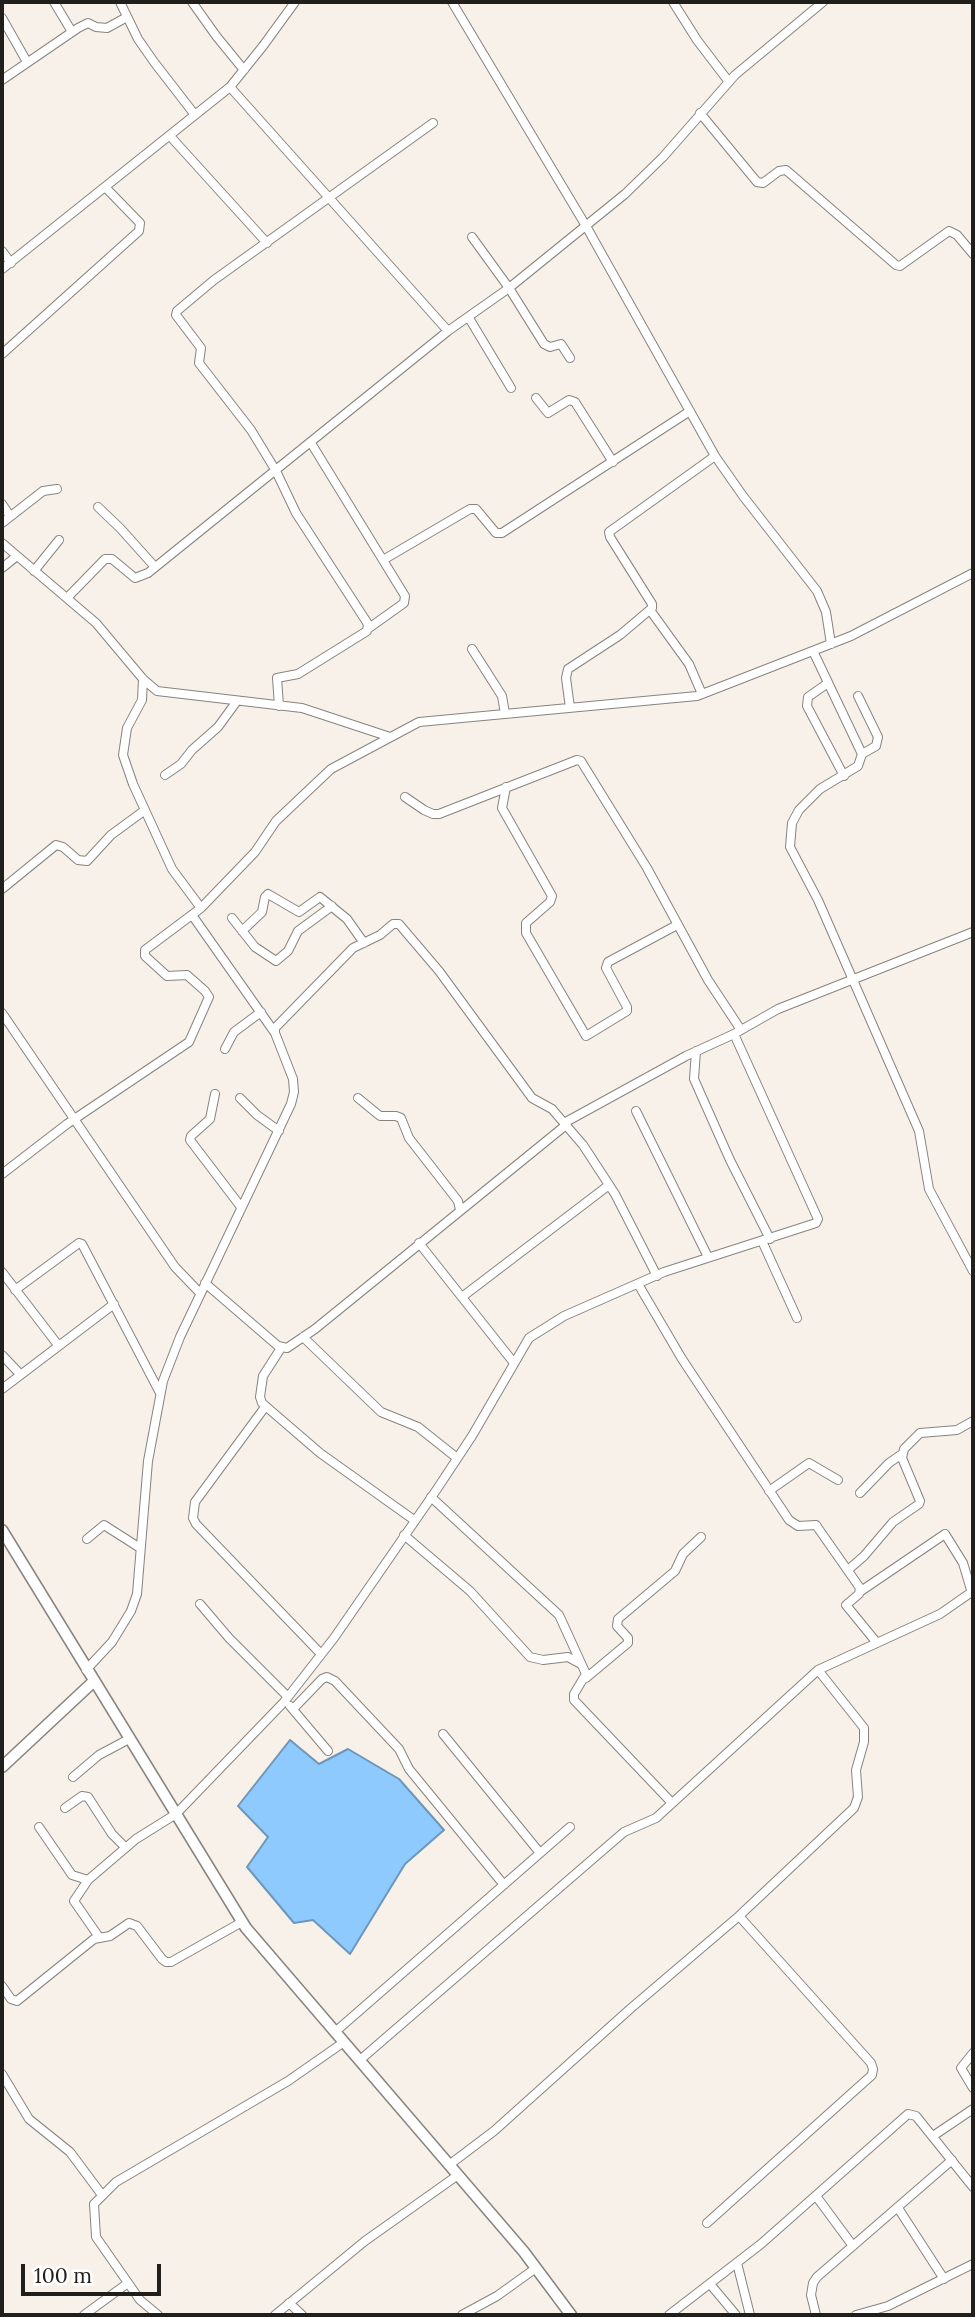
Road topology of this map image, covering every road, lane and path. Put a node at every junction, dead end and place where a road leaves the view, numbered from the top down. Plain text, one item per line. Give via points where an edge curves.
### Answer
1 (54, 2) edge
2 (120, 2) edge
3 (192, 2) edge
4 (452, 2) edge
5 (673, 2) edge
6 (823, 2) edge
7 (290, 4) edge
8 (127, 17) junction
9 (2, 18) edge
10 (72, 32) junction
11 (27, 62) junction
12 (244, 70) junction
13 (2, 80) edge
14 (729, 82) junction
15 (230, 87) junction
16 (700, 113) junction
17 (195, 115) junction
18 (433, 123) dead end
19 (170, 136) junction
20 (106, 188) junction
21 (329, 199) junction
22 (586, 226) junction
23 (472, 237) dead end
24 (267, 243) junction
25 (2, 251) edge
26 (973, 254) edge
27 (10, 263) junction
28 (2, 269) edge
29 (509, 288) junction
30 (469, 318) junction
31 (448, 331) junction
32 (2, 354) edge
33 (570, 358) dead end
34 (512, 388) dead end
35 (536, 398) dead end
36 (690, 411) junction
37 (311, 443) junction
38 (715, 456) junction
39 (613, 462) junction
40 (276, 471) junction
41 (57, 489) dead end
42 (2, 504) edge
43 (97, 507) dead end
44 (10, 516) junction
45 (2, 523) edge
46 (59, 540) dead end
47 (2, 543) edge
48 (17, 556) junction
49 (383, 560) junction
50 (155, 567) junction
51 (2, 568) edge
52 (34, 571) junction
53 (973, 573) edge
54 (67, 598) junction
55 (650, 611) junction
56 (369, 628) junction
57 (831, 644) junction
58 (472, 649) dead end
59 (813, 651) junction
60 (143, 679) junction
61 (828, 683) junction
62 (702, 694) junction
63 (858, 696) dead end
64 (237, 701) junction
65 (279, 705) junction
66 (570, 708) junction
67 (505, 714) junction
68 (390, 737) junction
69 (862, 754) junction
70 (165, 775) dead end
71 (844, 776) junction
72 (506, 787) junction
73 (405, 797) dead end
74 (145, 810) junction
75 (2, 889) edge
76 (332, 906) junction
77 (201, 908) junction
78 (192, 915) junction
79 (232, 918) dead end
80 (677, 925) junction
81 (242, 931) junction
82 (973, 932) edge
83 (364, 943) junction
84 (853, 980) junction
85 (261, 1012) junction
86 (2, 1013) edge
87 (737, 1032) junction
88 (275, 1033) junction
89 (225, 1049) dead end
90 (696, 1051) junction
91 (215, 1094) dead end
92 (240, 1098) dead end
93 (358, 1098) dead end
94 (636, 1111) dead end
95 (75, 1119) junction
96 (565, 1124) junction
97 (279, 1131) junction
98 (2, 1174) edge
99 (609, 1185) junction
100 (241, 1207) junction
101 (460, 1210) junction
102 (766, 1240) junction
103 (419, 1243) junction
104 (708, 1257) junction
105 (973, 1271) edge
106 (2, 1272) edge
107 (657, 1276) junction
108 (205, 1283) junction
109 (638, 1284) junction
110 (15, 1290) junction
111 (200, 1293) junction
112 (462, 1297) junction
113 (114, 1304) junction
114 (797, 1318) dead end
115 (303, 1337) junction
116 (58, 1346) junction
117 (281, 1348) junction
118 (2, 1354) edge
119 (514, 1363) junction
120 (20, 1374) junction
121 (2, 1389) edge
122 (160, 1393) junction
123 (265, 1407) junction
124 (973, 1421) edge
125 (902, 1454) junction
126 (457, 1458) junction
127 (838, 1480) dead end
128 (769, 1491) junction
129 (860, 1493) dead end
130 (431, 1497) junction
131 (414, 1520) junction
132 (2, 1530) edge
133 (404, 1535) junction
134 (701, 1537) dead end
135 (87, 1539) dead end
136 (140, 1548) junction
137 (848, 1570) junction
138 (860, 1591) junction
139 (972, 1592) edge
140 (200, 1604) dead end
141 (877, 1643) junction
142 (321, 1654) junction
143 (582, 1664) junction
144 (86, 1670) junction
145 (818, 1670) junction
146 (586, 1678) junction
147 (93, 1682) junction
148 (286, 1699) junction
149 (293, 1709) junction
150 (443, 1734) dead end
151 (129, 1739) junction
152 (328, 1751) dead end
153 (2, 1768) edge
154 (73, 1777) dead end
155 (672, 1803) junction
156 (65, 1808) dead end
157 (176, 1814) junction
158 (39, 1827) dead end
159 (570, 1827) dead end
160 (125, 1847) junction
161 (540, 1853) junction
162 (88, 1880) junction
163 (504, 1885) junction
164 (739, 1916) junction
165 (242, 1922) junction
166 (99, 1937) junction
167 (2, 1986) edge
168 (335, 2032) junction
169 (344, 2042) junction
170 (973, 2053) edge
171 (360, 2060) junction
172 (2, 2074) edge
173 (973, 2088) edge
174 (973, 2109) edge
175 (933, 2136) junction
176 (951, 2160) junction
177 (449, 2165) junction
178 (458, 2175) junction
179 (973, 2186) edge
180 (102, 2195) junction
181 (816, 2196) junction
182 (898, 2208) junction
183 (707, 2223) dead end
184 (853, 2246) junction
185 (737, 2263) junction
186 (973, 2264) edge
187 (536, 2268) junction
188 (944, 2279) junction
189 (128, 2283) junction
190 (710, 2284) junction
191 (289, 2303) junction
192 (466, 2314) edge
193 (85, 2315) edge
194 (158, 2315) edge
195 (275, 2315) edge
196 (302, 2315) edge
197 (571, 2315) edge
198 (669, 2315) edge
199 (736, 2315) edge
200 (750, 2315) edge
201 (816, 2315) edge
202 (856, 2315) edge

1 - 10 street
2 - 8 street
3 - 12 street
4 - 22 street
5 - 14 street
6 - 14 street
7 - 12 street
8 - 10 street via 107,28 88,23
8 - 17 street
9 - 11 street
10 - 11 street
11 - 13 street
12 - 15 street
14 - 16 street
15 - 17 street
15 - 21 street
16 - 22 street via 625,194
16 - 26 street via 757,182 786,170 896,265 949,231
17 - 19 street
18 - 21 street
19 - 20 street
19 - 24 street
20 - 27 street
20 - 32 street via 140,223 139,231
21 - 24 street
21 - 31 street
22 - 29 street
22 - 36 street
23 - 29 street
24 - 40 street via 214,280 176,315 201,348 199,363
25 - 27 street
27 - 28 street
29 - 30 street
29 - 33 street via 544,344 561,344
30 - 31 street
30 - 34 street
31 - 37 street
35 - 39 street via 548,413 569,400 575,402
36 - 38 street
36 - 39 street
37 - 40 street
37 - 49 street
38 - 55 street via 609,532 652,604
38 - 57 street via 817,591
39 - 49 street via 502,533 496,533 476,509 470,509
40 - 50 street
40 - 56 street via 296,513
41 - 44 street via 43,491
42 - 44 street
43 - 50 street
44 - 45 street
46 - 52 street
47 - 48 street
48 - 51 street
48 - 52 street
49 - 56 street via 405,600
50 - 54 street via 135,578 112,559 105,559
52 - 54 street
53 - 57 street
54 - 60 street via 96,623
55 - 62 street via 689,664
55 - 66 street via 568,669
56 - 65 street via 298,674 277,678
57 - 59 street
58 - 67 street via 502,696
59 - 61 street
59 - 62 street
60 - 64 street via 162,693
60 - 74 street via 142,700 127,728 122,750
61 - 69 street
61 - 71 street via 808,697 807,706
62 - 66 street
63 - 69 street via 878,737 876,746
64 - 65 street
64 - 70 street via 218,727
65 - 68 street
66 - 67 street
67 - 68 street via 419,722
68 - 77 street via 331,769 276,821 255,852
69 - 71 street via 858,766
71 - 84 street via 820,789 799,810 792,823 790,848
72 - 73 street via 439,814
72 - 80 street via 581,761 648,868
72 - 80 street via 502,808 552,896 526,923 526,933 586,1036 627,1011 606,968 608,962
74 - 75 street via 87,860 78,860 56,845
74 - 77 street via 172,869
76 - 81 street via 320,897 296,912 268,894 262,912
76 - 81 street via 298,931 288,951 276,961 262,954
76 - 83 street
77 - 78 street
78 - 85 street
78 - 95 street via 144,953 167,976 187,975 209,997 189,1042
79 - 81 street
80 - 87 street
82 - 84 street
83 - 88 street via 346,954 277,1024
83 - 96 street via 393,924 399,925 439,971 532,1098 552,1108
84 - 87 street via 788,1005
84 - 105 street via 919,1131 929,1189
85 - 88 street
85 - 89 street via 234,1032
86 - 95 street
87 - 90 street
87 - 102 street via 818,1219 812,1226
88 - 97 street via 294,1092
90 - 96 street
90 - 102 street via 694,1079
91 - 100 street via 210,1119 190,1140
92 - 97 street
93 - 101 street via 380,1116 401,1118 409,1138
94 - 104 street
95 - 98 street
95 - 111 street via 175,1267
96 - 99 street
96 - 101 street
97 - 100 street
99 - 107 street
99 - 112 street
100 - 108 street
101 - 103 street
102 - 104 street
102 - 114 street
103 - 112 street
103 - 115 street
104 - 107 street
106 - 110 street
107 - 109 street
108 - 111 street
108 - 117 street
109 - 119 street via 536,1332
109 - 128 street
110 - 113 street via 79,1243
110 - 116 street
111 - 122 street
112 - 119 street
113 - 116 street
113 - 122 street
115 - 117 street
115 - 126 street via 381,1412 418,1427
116 - 120 street
117 - 123 street via 262,1380 260,1397
118 - 120 street
119 - 126 street
120 - 121 street
122 - 136 street
123 - 131 street
123 - 142 street via 195,1502 193,1518
124 - 125 street via 957,1430 920,1433
125 - 129 street
125 - 137 street via 919,1504 893,1522
126 - 130 street
127 - 128 street via 809,1463
128 - 137 street via 794,1524 816,1525
130 - 131 street
130 - 143 street via 559,1615
131 - 133 street
132 - 144 street
133 - 142 street
133 - 143 street via 470,1591 530,1657 565,1657
134 - 146 street via 675,1571 618,1619 617,1626 628,1643
135 - 136 street via 104,1525
136 - 144 street via 137,1594 131,1611 112,1642
137 - 138 street
138 - 139 street via 945,1534 963,1563
138 - 141 street via 846,1605
139 - 141 street via 940,1614
140 - 148 street
141 - 145 street
142 - 148 street
143 - 146 street
144 - 147 street
145 - 155 street
145 - 164 street via 864,1728 856,1770 857,1803
146 - 155 street via 574,1694 578,1706
147 - 151 street
147 - 153 street
148 - 149 street
148 - 157 street
149 - 152 street
149 - 163 street via 322,1679 335,1681 399,1749 409,1769
150 - 161 street
151 - 154 street via 99,1755
151 - 157 street
155 - 171 street via 656,1818 625,1832
156 - 160 street via 88,1797 111,1834
157 - 160 street
157 - 165 street
158 - 162 street via 72,1875
159 - 161 street
160 - 162 street
161 - 163 street
162 - 166 street via 74,1902
163 - 168 street
164 - 177 street via 494,2131
164 - 183 street via 873,2069 872,2075
165 - 166 street via 170,1962 162,1959 134,1924
165 - 168 street
166 - 167 street via 17,2001
168 - 169 street
169 - 171 street
169 - 180 street
170 - 173 street via 961,2068
171 - 177 street
172 - 180 street via 29,2119 70,2152
174 - 175 street
175 - 176 street
175 - 181 street via 916,2116 908,2114
176 - 179 street
176 - 182 street
177 - 178 street
178 - 187 street
178 - 191 street via 365,2241
180 - 189 street via 93,2209 94,2231
181 - 184 street
181 - 185 street
182 - 184 street
182 - 188 street
184 - 201 street via 813,2283
185 - 190 street
185 - 200 street
186 - 188 street
187 - 192 street
187 - 197 street
188 - 202 street via 888,2306
189 - 193 street
189 - 194 street
190 - 198 street
190 - 199 street
191 - 195 street
191 - 196 street

